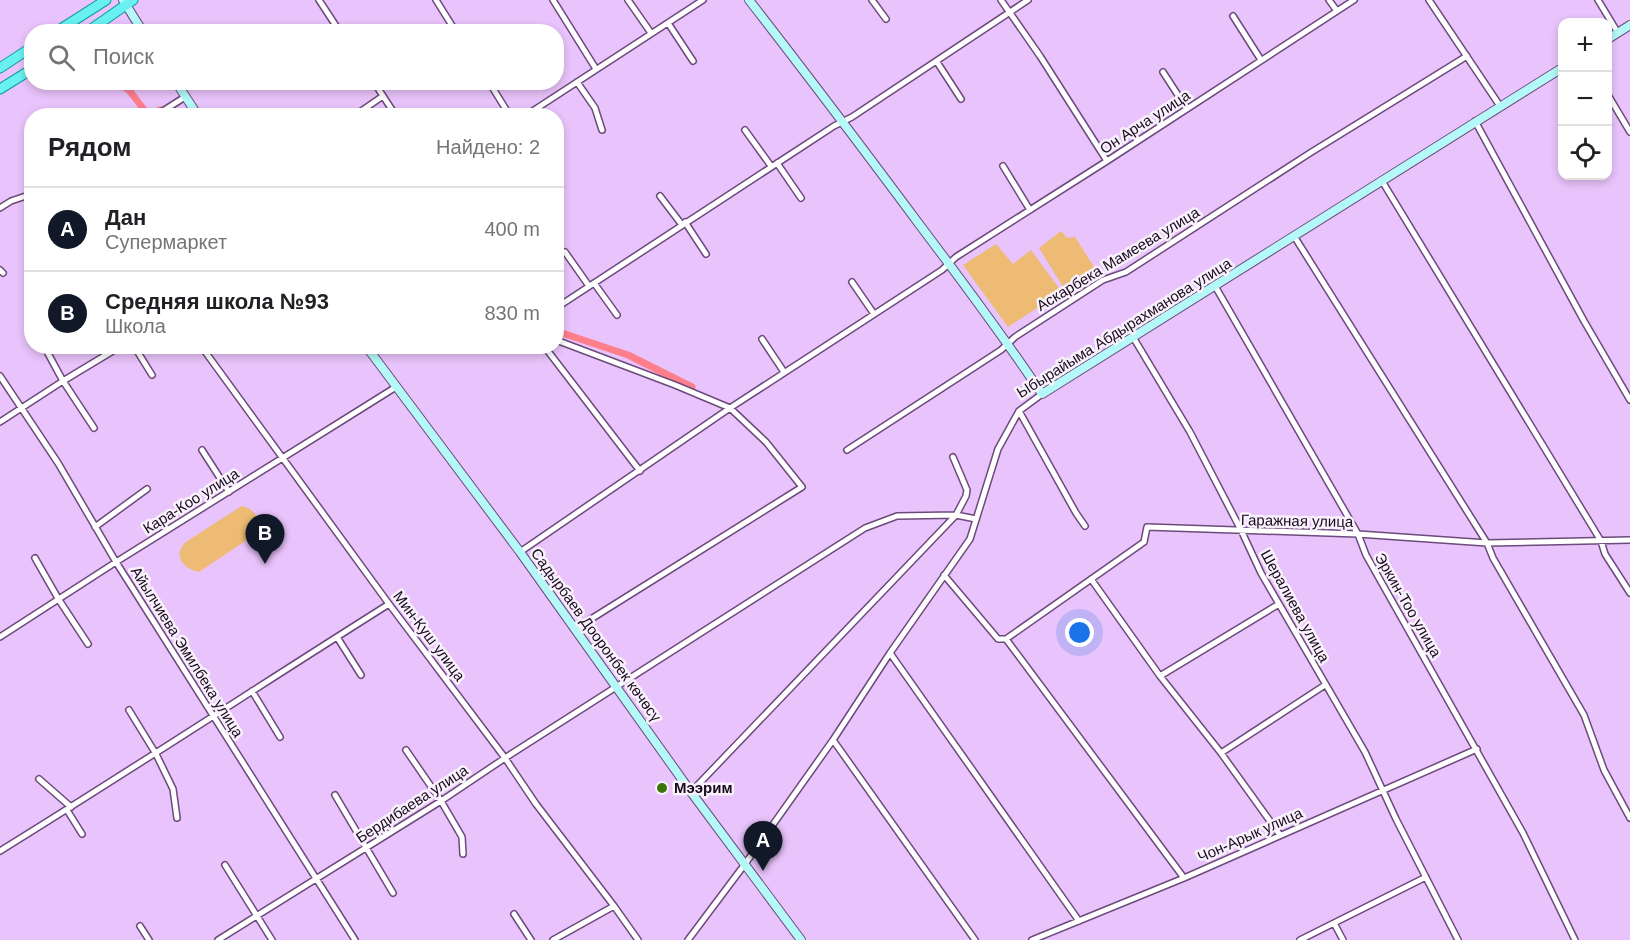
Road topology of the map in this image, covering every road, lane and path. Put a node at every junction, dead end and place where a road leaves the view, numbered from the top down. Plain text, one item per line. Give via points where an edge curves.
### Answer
1 (106, 0) edge
2 (319, 0) edge
3 (436, 0) edge
4 (552, 0) edge
5 (628, 0) edge
6 (703, 0) edge
7 (749, 0) edge
8 (872, 0) edge
9 (1001, 0) edge
10 (1028, 0) edge
11 (1329, 0) edge
12 (1354, 0) edge
13 (1428, 0) edge
14 (1598, 0) edge
15 (127, 2) edge
16 (1337, 11) junction
17 (1009, 13) junction
18 (1233, 16) dead end
19 (886, 19) dead end
20 (668, 23) junction
21 (69, 24) edge
22 (98, 24) edge
23 (139, 24) edge
24 (335, 24) edge
25 (451, 24) edge
26 (1630, 25) edge
27 (651, 33) junction
28 (1618, 33) junction
29 (1612, 37) edge
30 (24, 52) edge
31 (1467, 56) junction
32 (1261, 60) junction
33 (693, 61) dead end
34 (937, 62) junction
35 (0, 68) edge
36 (596, 69) junction
37 (1558, 71) edge
38 (1163, 72) dead end
39 (24, 74) edge
40 (577, 82) junction
41 (0, 89) edge
42 (181, 90) edge
43 (379, 90) edge
44 (494, 90) edge
45 (383, 96) junction
46 (185, 97) junction
47 (961, 99) dead end
48 (1612, 102) edge
49 (1500, 106) junction
50 (167, 108) edge
51 (193, 108) edge
52 (366, 108) edge
53 (391, 108) edge
54 (505, 108) edge
55 (537, 108) edge
56 (1187, 109) junction
57 (843, 121) junction
58 (1475, 122) junction
59 (602, 130) dead end
60 (745, 130) dead end
61 (1630, 132) edge
62 (1107, 161) junction
63 (774, 164) junction
64 (1003, 166) dead end
65 (1382, 181) junction
66 (660, 196) dead end
67 (24, 197) edge
68 (801, 198) dead end
69 (0, 208) edge
70 (1030, 210) junction
71 (683, 224) junction
72 (1293, 236) junction
73 (565, 252) dead end
74 (706, 254) dead end
75 (948, 264) junction
76 (852, 282) dead end
77 (591, 284) junction
78 (1215, 286) junction
79 (564, 303) edge
80 (874, 314) junction
81 (617, 315) dead end
82 (1134, 337) junction
83 (762, 339) dead end
84 (564, 343) edge
85 (1008, 344) junction
86 (48, 354) edge
87 (108, 354) edge
88 (139, 354) edge
89 (207, 354) edge
90 (372, 354) edge
91 (550, 354) edge
92 (784, 372) junction
93 (152, 375) dead end
94 (0, 376) edge
95 (63, 381) junction
96 (396, 387) junction
97 (1042, 394) junction
98 (1630, 400) edge
99 (21, 408) junction
100 (730, 408) junction
101 (1019, 411) junction
102 (0, 422) edge
103 (94, 428) dead end
104 (202, 450) dead end
105 (847, 450) dead end
106 (953, 457) dead end
107 (283, 458) junction
108 (640, 471) junction
109 (147, 489) dead end
110 (230, 492) junction
111 (956, 515) junction
112 (976, 519) junction
113 (1085, 526) dead end
114 (95, 527) junction
115 (1241, 530) junction
116 (1358, 534) junction
117 (1630, 540) edge
118 (1601, 541) junction
119 (1487, 543) junction
120 (520, 552) junction
121 (35, 558) dead end
122 (116, 562) junction
123 (944, 575) junction
124 (1091, 579) junction
125 (1630, 594) edge
126 (59, 600) junction
127 (389, 604) junction
128 (1279, 604) junction
129 (575, 629) junction
130 (0, 637) edge
131 (337, 637) junction
132 (1006, 639) junction
133 (88, 644) dead end
134 (890, 653) junction
135 (361, 675) dead end
136 (1160, 676) junction
137 (617, 686) junction
138 (1325, 686) junction
139 (252, 691) junction
140 (129, 710) dead end
141 (212, 716) junction
142 (280, 736) dead end
143 (832, 740) junction
144 (1477, 749) junction
145 (406, 750) dead end
146 (1221, 753) junction
147 (156, 754) junction
148 (506, 758) junction
149 (39, 779) dead end
150 (1384, 791) junction
151 (691, 792) junction
152 (335, 795) dead end
153 (441, 801) junction
154 (69, 808) junction
155 (177, 818) dead end
156 (1630, 818) edge
157 (82, 834) dead end
158 (1280, 835) junction
159 (367, 847) junction
160 (0, 851) edge
161 (463, 854) dead end
162 (745, 864) junction
163 (225, 865) dead end
164 (1184, 878) junction
165 (1426, 878) junction
166 (315, 879) junction
167 (393, 893) dead end
168 (614, 906) junction
169 (514, 914) dead end
170 (257, 916) junction
171 (1079, 921) junction
172 (1334, 923) junction
173 (140, 926) dead end
174 (148, 940) edge
175 (218, 940) edge
176 (272, 940) edge
177 (355, 940) edge
178 (531, 940) edge
179 (553, 940) edge
180 (638, 940) edge
181 (688, 940) edge
182 (801, 940) edge
183 (975, 940) edge
184 (1032, 940) edge
185 (1300, 940) edge
186 (1343, 940) edge
187 (1458, 940) edge
188 (1575, 940) edge

1 - 21 main road
2 - 24 street
3 - 25 street
4 - 36 street
5 - 27 street
6 - 20 street
7 - 57 street
8 - 19 street
9 - 17 street
10 - 17 street
11 - 16 street
12 - 16 street, Он Арча улица
13 - 31 street
14 - 28 street
15 - 22 main road
15 - 23 street
16 - 32 street, Он Арча улица
17 - 34 street
17 - 62 street
18 - 32 street
20 - 27 street
20 - 33 street
26 - 28 street
27 - 36 street
28 - 29 street
30 - 35 main road
31 - 49 street
31 - 85 street, Аскарбека Мамеева улица via 1126,272 1103,280
32 - 56 street, Он Арча улица
34 - 47 street
34 - 57 street
36 - 40 street
37 - 49 street, Ыбырайыма Абдырахманова улица
38 - 56 street
39 - 41 main road
40 - 55 street
40 - 59 street via 595,108
42 - 46 street
43 - 45 street
44 - 54 street
45 - 52 street
45 - 53 street
46 - 50 street
46 - 51 street
48 - 61 street
49 - 58 street, Ыбырайыма Абдырахманова улица
56 - 62 street, Он Арча улица
57 - 63 street
57 - 75 street
58 - 65 street, Ыбырайыма Абдырахманова улица
58 - 98 street
60 - 63 street
62 - 70 street, Он Арча улица
63 - 68 street
63 - 71 street
64 - 70 street
65 - 72 street, Ыбырайыма Абдырахманова улица
65 - 118 street
66 - 71 street
67 - 69 street
70 - 75 street, Он Арча улица
71 - 74 street
71 - 77 street
72 - 78 street, Ыбырайыма Абдырахманова улица
72 - 119 street
73 - 77 street
75 - 80 street, Он Арча улица
75 - 85 street
76 - 80 street
77 - 79 street
77 - 81 street
78 - 82 street, Ыбырайыма Абдырахманова улица
78 - 116 street, Эркин-Тоо улица
80 - 92 street, Он Арча улица
82 - 97 street, Ыбырайыма Абдырахманова улица
82 - 115 street, Шералиева улица
83 - 92 street
84 - 100 street
85 - 97 street
85 - 105 street, Аскарбека Мамеева улица
86 - 95 street
87 - 95 street
88 - 93 street
89 - 107 street, Мин-Куш улица
90 - 96 street, Садырбаев Дооронбек көчөсү
91 - 108 street
92 - 100 street, Он Арча улица
94 - 99 street, Айылчиева Эмилбека улица
95 - 99 street
95 - 103 street
96 - 107 street, Кара-Коо улица
96 - 120 street, Садырбаев Дооронбек көчөсү
97 - 101 street, Ыбырайыма Абдырахманова улица
99 - 102 street
99 - 114 street, Айылчиева Эмилбека улица
100 - 108 street, Он Арча улица
100 - 129 street via 766,442 802,487
101 - 112 street, Ыбырайыма Абдырахманова улица via 998,449
101 - 113 street
104 - 110 street
106 - 111 street via 967,490
107 - 110 street, Кара-Коо улица
107 - 127 street, Мин-Куш улица
108 - 120 street, Он Арча улица
109 - 114 street
110 - 122 street, Кара-Коо улица
111 - 112 street, Бердибаева улица
111 - 137 street, Бердибаева улица via 897,516 865,528
111 - 151 street
112 - 123 street, Ыбырайыма Абдырахманова улица via 970,539
114 - 122 street, Айылчиева Эмилбека улица
115 - 116 street, Гаражная улица
115 - 124 street, Гаражная улица via 1147,527 1144,542
115 - 128 street, Шералиева улица
116 - 119 street, Гаражная улица
116 - 144 street, Эркин-Тоо улица via 1366,555
117 - 118 street, Гаражная улица
118 - 119 street, Гаражная улица
118 - 125 street
119 - 156 street via 1584,715 1605,770
120 - 129 street, Садырбаев Дооронбек көчөсү
121 - 126 street
122 - 126 street, Кара-Коо улица
122 - 141 street, Айылчиева Эмилбека улица
123 - 132 street via 998,639
123 - 134 street, Ыбырайыма Абдырахманова улица
124 - 132 street, Гаражная улица
124 - 136 street
126 - 130 street, Кара-Коо улица
126 - 133 street
127 - 131 street
127 - 148 street, Мин-Куш улица
128 - 136 street
128 - 138 street, Шералиева улица
129 - 137 street, Садырбаев Дооронбек көчөсү
131 - 135 street
131 - 139 street
132 - 164 street
134 - 143 street, Ыбырайыма Абдырахманова улица
134 - 171 street
136 - 146 street
137 - 148 street, Бердибаева улица
137 - 151 street, Садырбаев Дооронбек көчөсү
138 - 146 street
138 - 150 street, Шералиева улица
139 - 141 street
139 - 142 street
140 - 147 street
141 - 147 street
141 - 166 street, Айылчиева Эмилбека улица
143 - 162 street, Ыбырайыма Абдырахманова улица
143 - 183 street
144 - 150 street, Чон-Арык улица
144 - 188 street, Эркин-Тоо улица
145 - 153 street
146 - 158 street
147 - 154 street
147 - 155 street via 173,789
148 - 153 street, Бердибаева улица
148 - 168 street, Мин-Куш улица
149 - 154 street
150 - 158 street, Чон-Арык улица
150 - 165 street, Шералиева улица
151 - 162 street, Садырбаев Дооронбек көчөсү
152 - 159 street
153 - 159 street, Бердибаева улица
153 - 161 street via 462,837
154 - 157 street
154 - 160 street
158 - 164 street, Чон-Арык улица
159 - 166 street, Бердибаева улица
159 - 167 street
162 - 181 street, Ыбырайыма Абдырахманова улица
162 - 182 street, Садырбаев Дооронбек көчөсү
163 - 170 street
164 - 171 street, Чон-Арык улица
165 - 172 street
165 - 187 street, Шералиева улица
166 - 170 street, Бердибаева улица
166 - 177 street, Айылчиева Эмилбека улица
168 - 179 street
168 - 180 street, Мин-Куш улица
169 - 178 street
170 - 175 street, Бердибаева улица
170 - 176 street
171 - 184 street, Чон-Арык улица
172 - 185 street
172 - 186 street
173 - 174 street

